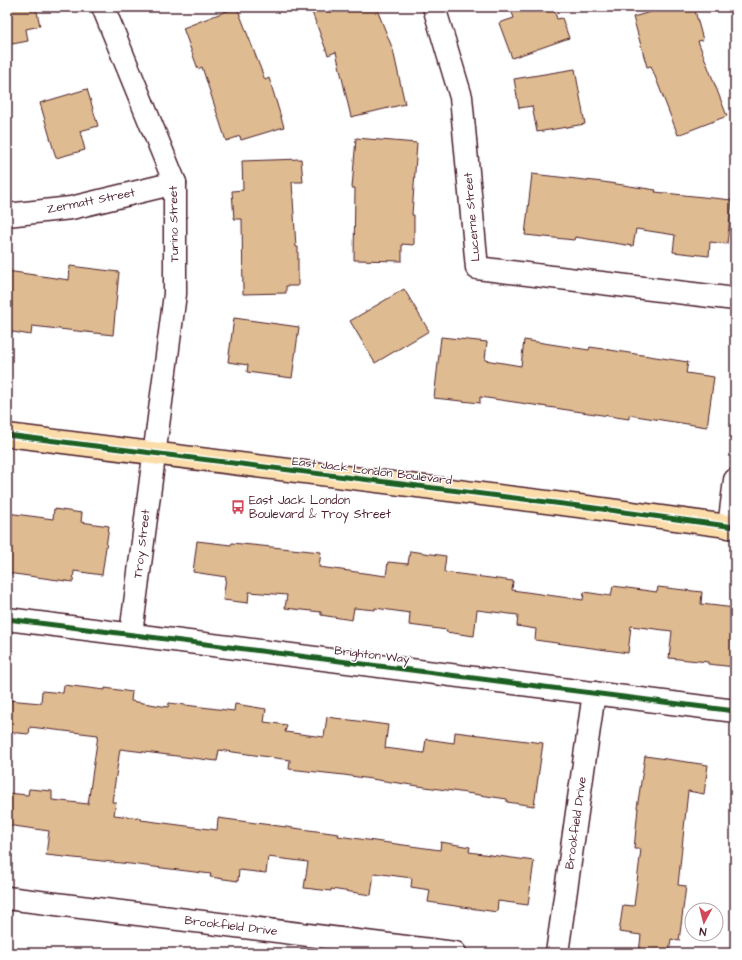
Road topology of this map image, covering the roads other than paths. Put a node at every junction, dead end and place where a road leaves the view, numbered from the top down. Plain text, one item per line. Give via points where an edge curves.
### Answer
1 (103, 7) edge
2 (434, 7) edge
3 (175, 183) junction
4 (7, 215) edge
5 (735, 299) edge
6 (7, 434) edge
7 (153, 453) junction
8 (735, 480) edge
9 (732, 527) edge
10 (7, 619) edge
11 (131, 634) junction
12 (594, 693) junction
13 (735, 711) edge
14 (7, 898) edge
15 (455, 953) edge
16 (557, 953) edge

1 - 3 street, Turino Street
2 - 5 street, Lucerne Street via 461,97 477,268
3 - 4 street, Zermatt Street via 71,208
3 - 7 street, Turino Street via 175,294
6 - 7 main road, East Jack London Boulevard
7 - 9 main road, East Jack London Boulevard
7 - 11 street, Troy Street
8 - 9 street
10 - 11 street, Brighton Way
11 - 12 street, Brighton Way
12 - 13 street, Brighton Way
12 - 16 street, Brookfield Drive
14 - 15 street, Brookfield Drive

